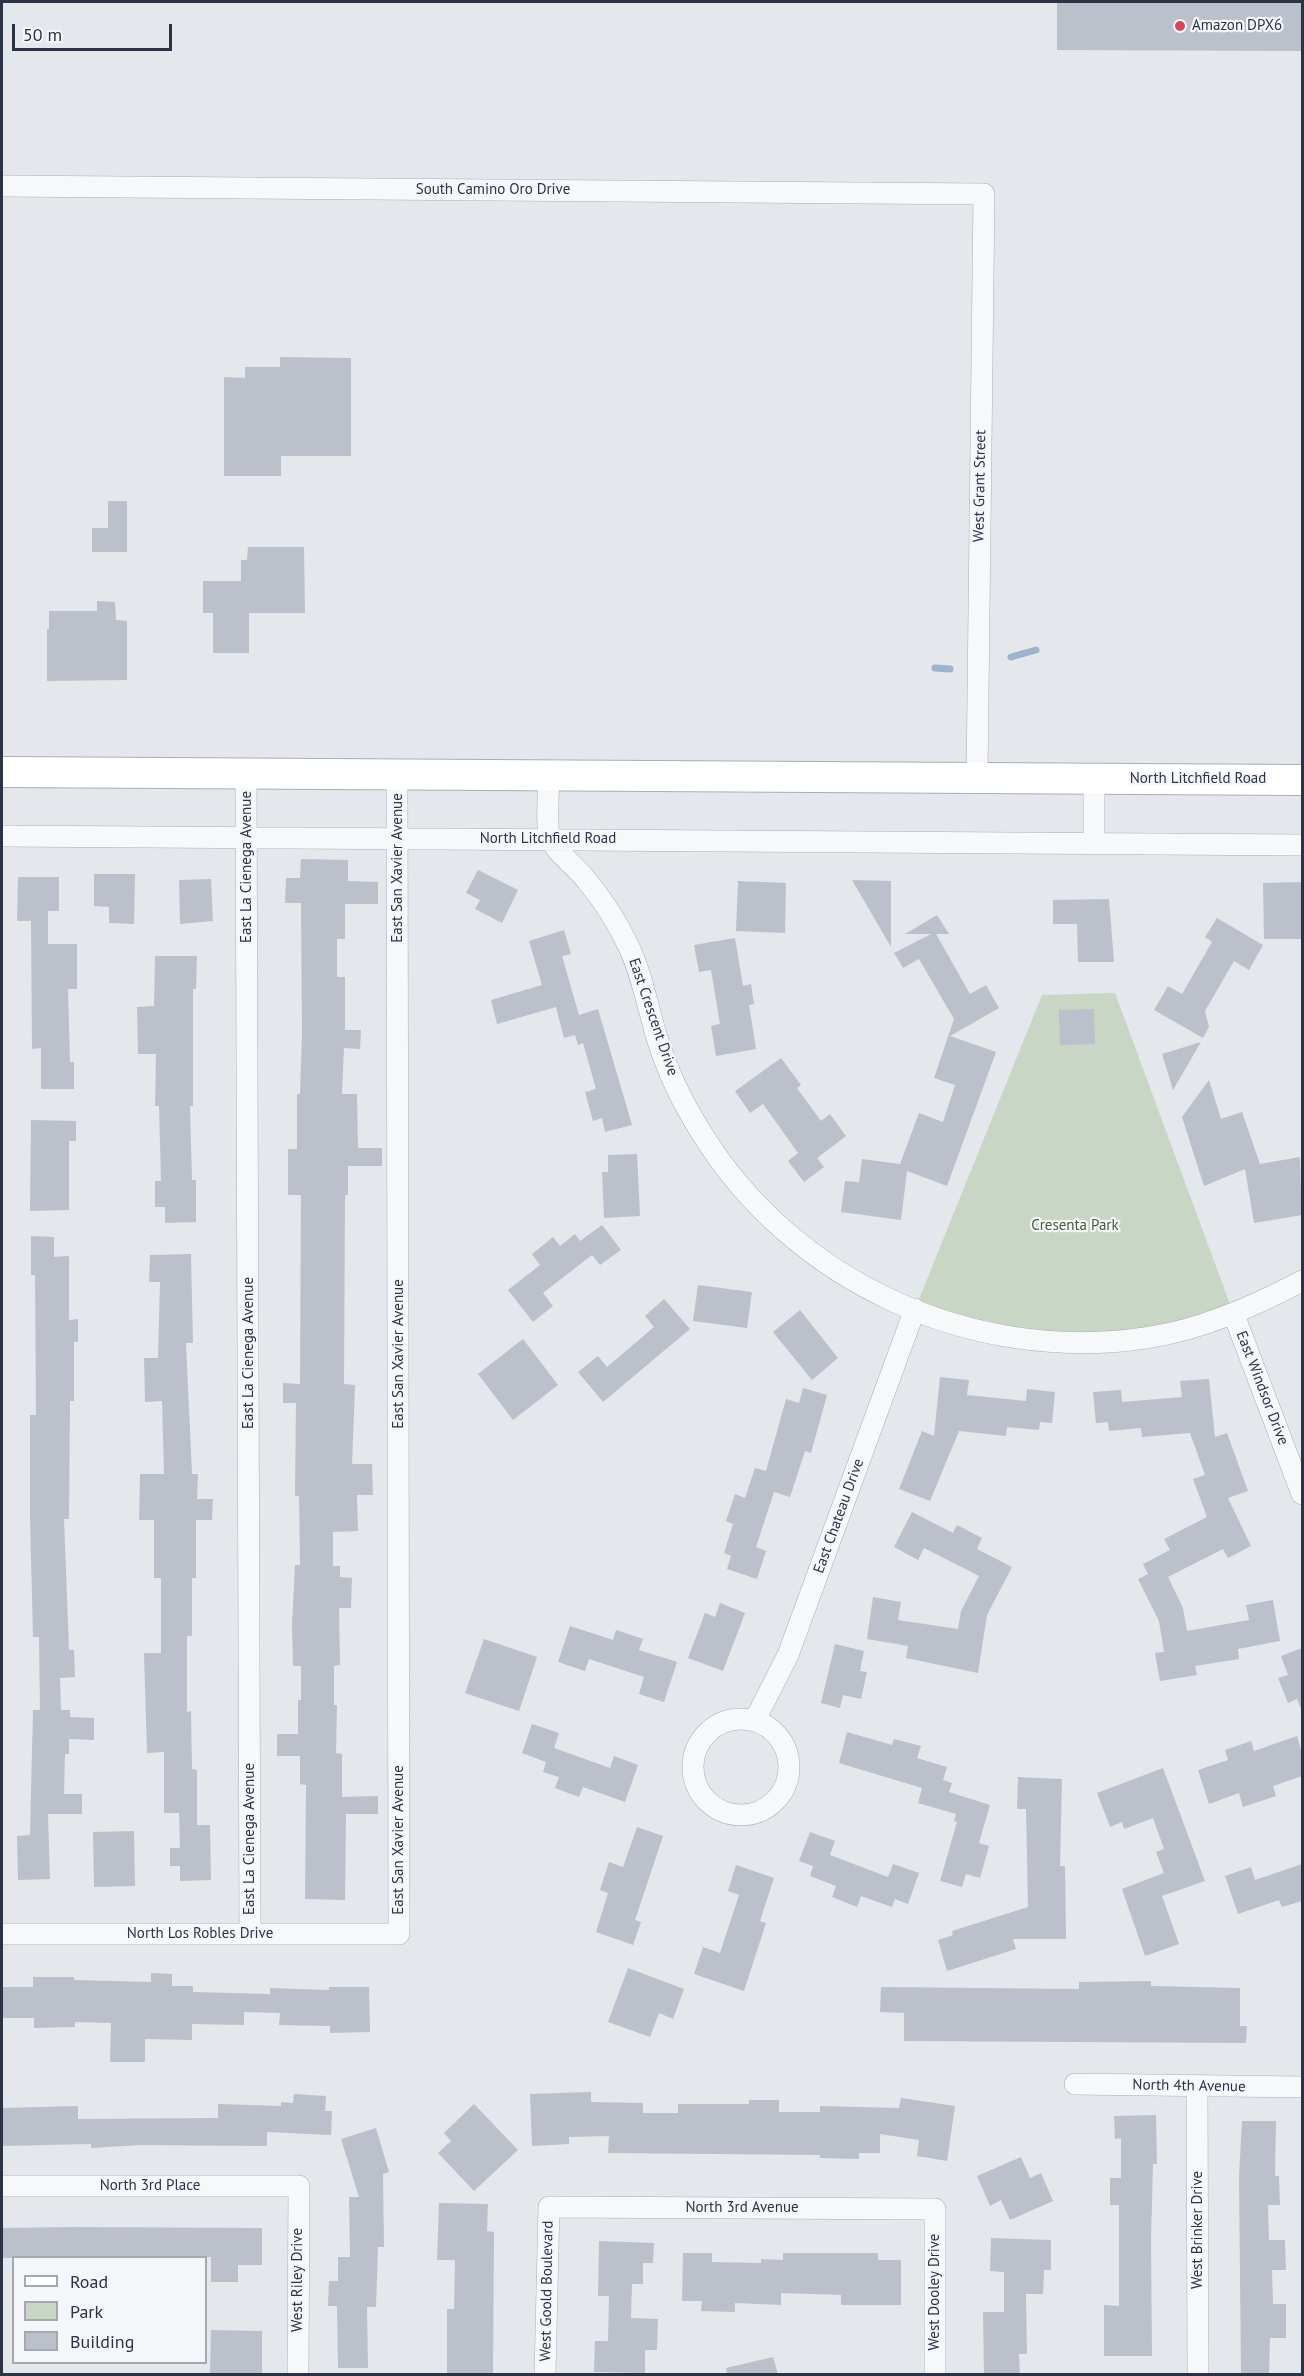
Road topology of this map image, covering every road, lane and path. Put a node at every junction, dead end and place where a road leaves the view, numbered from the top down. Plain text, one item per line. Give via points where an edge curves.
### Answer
1 (2, 186) edge
2 (984, 194) joint
3 (2, 772) edge
4 (246, 773) junction
5 (397, 774) junction
6 (549, 775) junction
7 (977, 778) junction
8 (1094, 779) junction
9 (1302, 780) edge
10 (2, 836) edge
11 (248, 837) junction
12 (398, 838) junction
13 (549, 839) junction
14 (1095, 844) junction
15 (1302, 845) edge
16 (1302, 1281) edge
17 (915, 1309) junction
18 (1234, 1315) junction
19 (1302, 1494) edge
20 (755, 1720) junction
21 (2, 1934) edge
22 (250, 1934) junction
23 (399, 1934) joint
24 (1075, 2084) dead end
25 (1197, 2086) junction
26 (1302, 2087) edge
27 (2, 2186) edge
28 (298, 2186) joint
29 (549, 2207) joint
30 (935, 2209) joint
31 (298, 2374) edge
32 (545, 2374) edge
33 (935, 2374) edge
34 (1198, 2374) edge

1 - 2 street, South Camino Oro Drive
2 - 7 street, West Grant Street
3 - 4 main road, North Litchfield Road
4 - 5 main road, North Litchfield Road
4 - 11 street, East La Cienega Avenue
5 - 6 main road, North Litchfield Road
5 - 12 street, East San Xavier Avenue
6 - 7 main road, North Litchfield Road
6 - 13 street
7 - 8 main road, North Litchfield Road
8 - 9 main road, North Litchfield Road
8 - 14 street
10 - 11 street, North Litchfield Road
11 - 12 street, North Litchfield Road
11 - 22 street, East La Cienega Avenue
12 - 13 street, North Litchfield Road
12 - 23 street, East San Xavier Avenue
13 - 14 street, North Litchfield Road
13 - 17 street, East Crescent Drive via 608,908 629,946 676,1084 726,1170 780,1230 817,1258 855,1282
14 - 15 street, North Litchfield Road
16 - 18 street, East Crescent Drive
17 - 18 street, East Crescent Drive via 960,1326 1003,1336 1074,1343 1146,1338
17 - 20 street, East Chateau Drive via 788,1655
18 - 19 street, East Windsor Drive
20 - 20 street via 724,1721 706,1735 694,1756 697,1787 705,1799 730,1814 759,1812 771,1805 788,1780 790,1765 783,1744 769,1727
21 - 22 street, North Los Robles Drive
22 - 23 street, North Los Robles Drive
24 - 25 street, North 4th Avenue
25 - 26 street, North 4th Avenue
25 - 34 street, West Brinker Drive
27 - 28 street, North 3rd Place
28 - 31 street, West Riley Drive
29 - 30 street, North 3rd Avenue
29 - 32 street, West Goold Boulevard
30 - 33 street, West Dooley Drive

